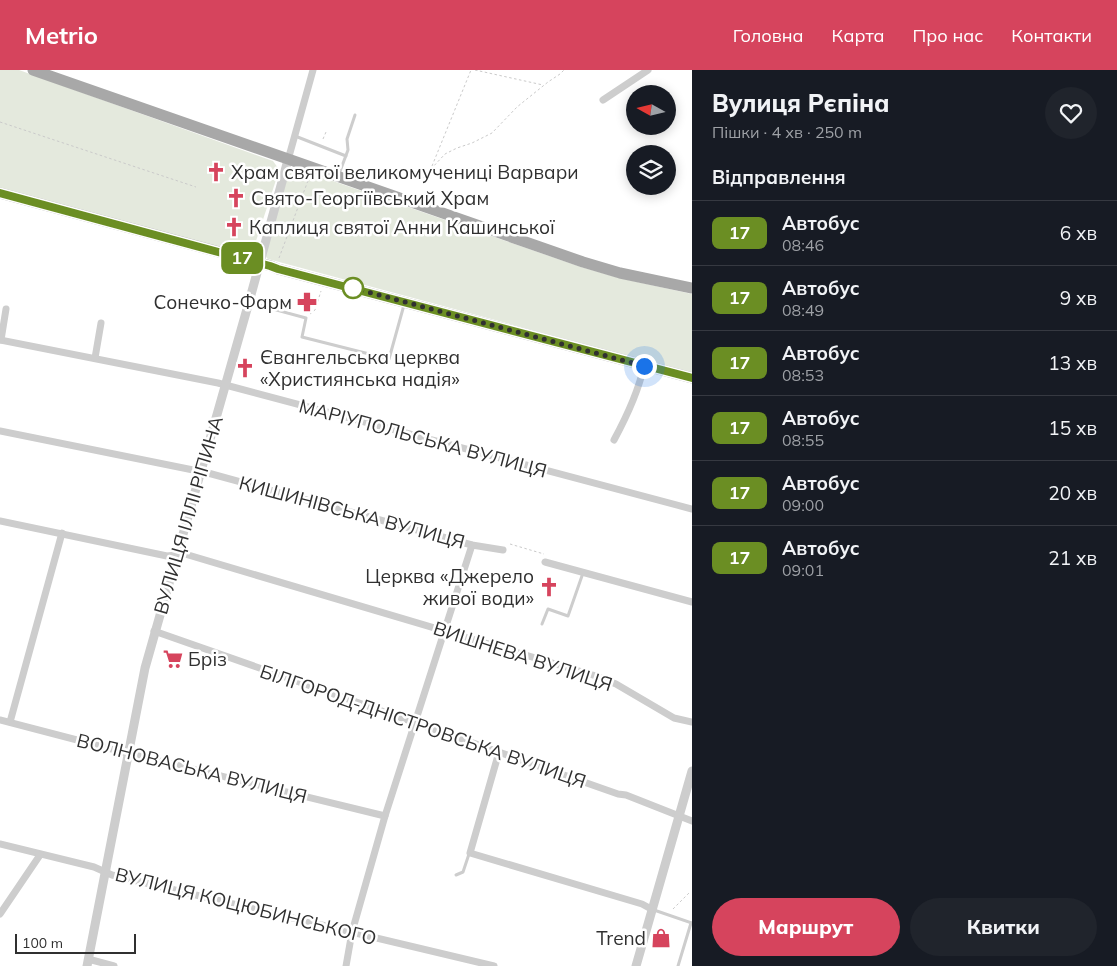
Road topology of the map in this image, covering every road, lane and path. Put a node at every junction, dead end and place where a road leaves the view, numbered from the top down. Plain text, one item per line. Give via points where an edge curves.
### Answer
1 (33, 70) edge
2 (471, 70) edge
3 (475, 70) edge
4 (564, 70) edge
5 (648, 70) edge
6 (311, 72) edge
7 (544, 85) junction
8 (603, 100) dead end
9 (355, 114) dead end
10 (0, 122) edge
11 (326, 132) dead end
12 (295, 136) junction
13 (323, 139) dead end
14 (346, 156) junction
15 (288, 160) junction
16 (432, 169) junction
17 (310, 173) dead end
18 (338, 177) junction
19 (423, 178) dead end
20 (196, 187) dead end
21 (0, 193) edge
22 (278, 262) dead end
23 (260, 263) junction
24 (692, 288) edge
25 (321, 291) dead end
26 (249, 302) junction
27 (405, 302) junction
28 (6, 309) dead end
29 (306, 318) junction
30 (101, 323) dead end
31 (0, 340) edge
32 (95, 358) junction
33 (644, 366) junction
34 (692, 378) edge
35 (225, 385) junction
36 (0, 431) edge
37 (614, 440) dead end
38 (200, 471) junction
39 (692, 509) edge
40 (0, 521) edge
41 (62, 533) junction
42 (472, 545) junction
43 (503, 550) joint
44 (176, 555) junction
45 (545, 562) joint
46 (583, 573) junction
47 (692, 602) edge
48 (542, 624) dead end
49 (445, 630) junction
50 (154, 631) junction
51 (0, 720) edge
52 (10, 722) junction
53 (692, 722) edge
54 (415, 723) junction
55 (499, 752) junction
56 (127, 753) junction
57 (692, 770) edge
58 (385, 816) junction
59 (679, 816) junction
60 (692, 821) edge
61 (0, 844) edge
62 (470, 853) junction
63 (40, 854) junction
64 (105, 871) junction
65 (456, 875) dead end
66 (690, 892) dead end
67 (653, 910) junction
68 (670, 912) dead end
69 (0, 914) edge
70 (691, 923) edge
71 (352, 932) junction
72 (87, 963) edge
73 (114, 966) edge
74 (346, 966) edge
75 (494, 966) edge
76 (636, 966) edge
77 (678, 966) edge

1 - 15 main road
2 - 16 path
3 - 7 path
4 - 7 path
5 - 8 street
6 - 12 street, ВУЛИЦЯ ІЛЛІ РІПИНА
7 - 16 path via 492,133 445,154
9 - 14 lane
10 - 20 path
11 - 13 path
12 - 14 lane
12 - 15 street, ВУЛИЦЯ ІЛЛІ РІПИНА
14 - 18 lane
15 - 18 main road
15 - 23 street, ВУЛИЦЯ ІЛЛІ РІПИНА
16 - 19 path
17 - 22 path
18 - 24 main road via 583,262
21 - 23 main road
23 - 26 street, ВУЛИЦЯ ІЛЛІ РІПИНА
23 - 27 main road
25 - 29 path via 315,310
26 - 29 lane
26 - 35 street, ВУЛИЦЯ ІЛЛІ РІПИНА
27 - 29 lane via 389,359 302,337
27 - 33 main road
28 - 31 street, МАРІУПОЛЬСЬКА ВУЛИЦЯ
30 - 32 street
31 - 32 street, МАРІУПОЛЬСЬКА ВУЛИЦЯ
32 - 35 street, МАРІУПОЛЬСЬКА ВУЛИЦЯ
33 - 34 main road
33 - 37 street via 628,414
35 - 38 street, ВУЛИЦЯ ІЛЛІ РІПИНА
35 - 39 street, МАРІУПОЛЬСЬКА ВУЛИЦЯ
36 - 38 street, КИШИНІВСЬКА ВУЛИЦЯ
38 - 42 street, КИШИНІВСЬКА ВУЛИЦЯ
38 - 44 street, ВУЛИЦЯ ІЛЛІ РІПИНА
40 - 41 street, ВИШНЕВА ВУЛИЦЯ
41 - 44 street, ВИШНЕВА ВУЛИЦЯ via 167,556
41 - 52 street
42 - 43 street, КИШИНІВСЬКА ВУЛИЦЯ
42 - 49 street
43 - 45 path via 510,543 544,554
44 - 49 street, ВИШНЕВА ВУЛИЦЯ via 185,554
44 - 50 street, ВУЛИЦЯ ІЛЛІ РІПИНА
45 - 46 street
46 - 47 street
46 - 48 lane via 568,616 548,609
49 - 53 street, ВИШНЕВА ВУЛИЦЯ via 596,676 674,718
49 - 54 street
50 - 54 street, БІЛГОРОД-ДНІСТРОВСЬКА ВУЛИЦЯ
50 - 56 street, ВУЛИЦЯ ІЛЛІ РІПИНА
51 - 52 street, ВОЛНОВАСЬКА ВУЛИЦЯ
52 - 56 street, ВОЛНОВАСЬКА ВУЛИЦЯ
54 - 55 street, БІЛГОРОД-ДНІСТРОВСЬКА ВУЛИЦЯ
54 - 58 street
55 - 59 street, БІЛГОРОД-ДНІСТРОВСЬКА ВУЛИЦЯ
55 - 62 street
56 - 58 street, ВОЛНОВАСЬКА ВУЛИЦЯ
56 - 64 street, ВУЛИЦЯ ІЛЛІ РІПИНА
57 - 59 street
58 - 71 street
59 - 60 street, БІЛГОРОД-ДНІСТРОВСЬКА ВУЛИЦЯ
59 - 67 street
61 - 63 street, ВУЛИЦЯ КОЦЮБИНСЬКОГО
62 - 65 lane via 463,872
62 - 67 street
63 - 64 street, ВУЛИЦЯ КОЦЮБИНСЬКОГО
63 - 69 street
64 - 71 street, ВУЛИЦЯ КОЦЮБИНСЬКОГО
64 - 72 street, ВУЛИЦЯ ІЛЛІ РІПИНА
66 - 68 path
67 - 70 lane
67 - 76 street
70 - 77 lane
71 - 74 street
71 - 75 street, ВУЛИЦЯ КОЦЮБИНСЬКОГО
72 - 73 street

